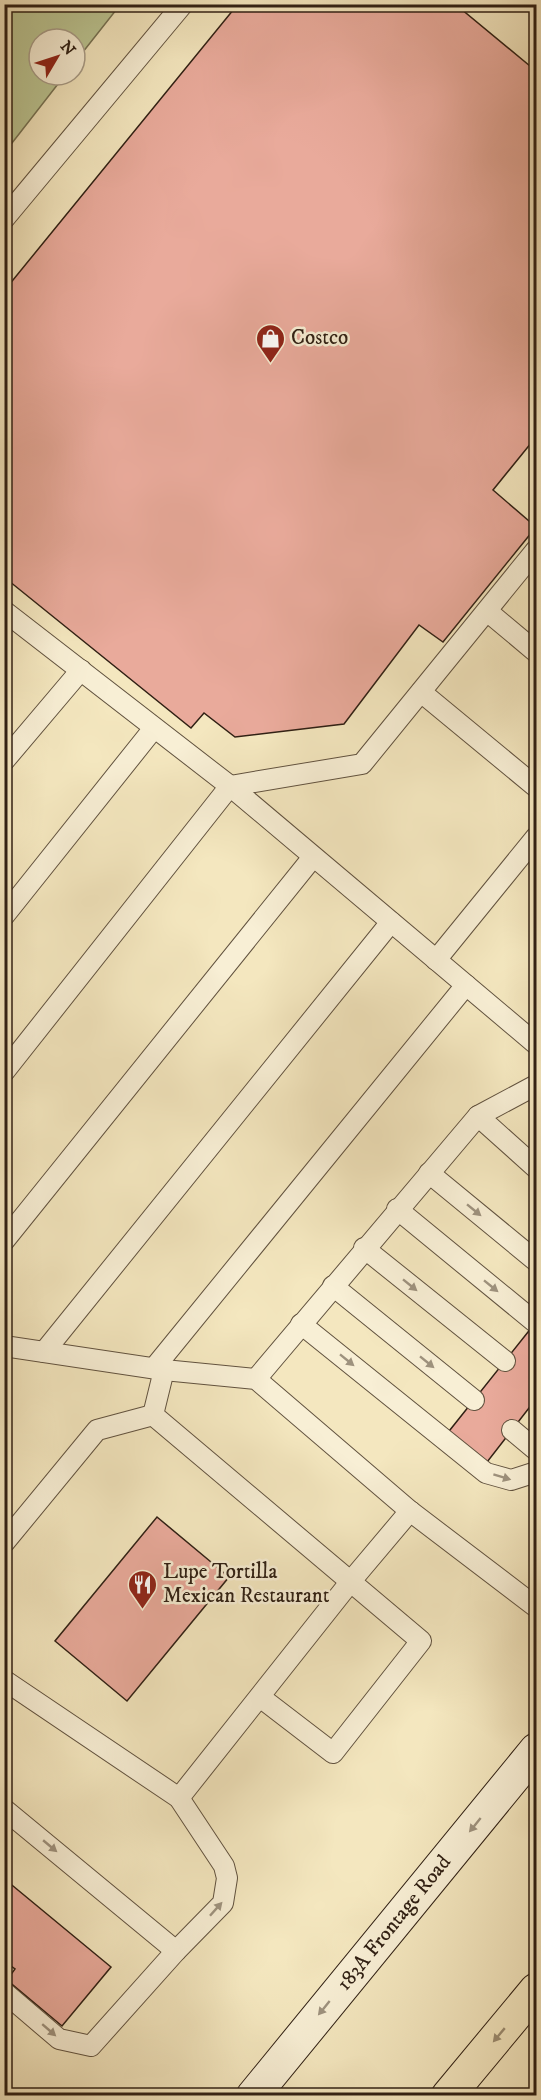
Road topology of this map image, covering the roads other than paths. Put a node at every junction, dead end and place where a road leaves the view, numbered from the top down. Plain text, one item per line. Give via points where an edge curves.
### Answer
1 (183, 4) edge
2 (4, 219) edge
3 (537, 550) edge
4 (4, 611) edge
5 (487, 611) junction
6 (537, 652) edge
7 (81, 670) junction
8 (421, 692) junction
9 (154, 728) junction
10 (4, 761) edge
11 (230, 786) junction
12 (537, 787) edge
13 (537, 837) edge
14 (313, 857) junction
15 (4, 916) edge
16 (391, 922) junction
17 (436, 960) junction
18 (466, 985) junction
19 (537, 1044) edge
20 (4, 1072) edge
21 (537, 1085) edge
22 (478, 1116) junction
23 (537, 1168) edge
24 (429, 1173) junction
25 (397, 1209) junction
26 (4, 1241) edge
27 (364, 1248) junction
28 (537, 1261) edge
29 (333, 1286) junction
30 (536, 1323) edge
31 (301, 1324) junction
32 (4, 1346) edge
33 (44, 1352) junction
34 (505, 1361) dead end
35 (159, 1369) junction
36 (256, 1378) junction
37 (474, 1400) dead end
38 (153, 1415) junction
39 (512, 1430) dead end
40 (537, 1450) edge
41 (537, 1472) edge
42 (410, 1511) junction
43 (4, 1543) edge
44 (351, 1581) junction
45 (537, 1607) edge
46 (4, 1680) edge
47 (260, 1697) junction
48 (537, 1750) edge
49 (179, 1798) junction
50 (4, 1809) edge
51 (176, 1951) junction
52 (537, 1990) edge
53 (4, 1992) edge
54 (253, 2096) edge
55 (448, 2096) edge

1 - 2 lane
3 - 5 lane
4 - 7 lane
5 - 6 lane
5 - 8 lane
7 - 9 lane
7 - 10 lane
8 - 11 lane via 362,764
8 - 12 lane
9 - 11 lane
9 - 15 lane
11 - 14 lane
11 - 20 lane
13 - 17 lane
14 - 16 lane
14 - 26 lane
16 - 17 lane
16 - 33 lane
17 - 18 lane
18 - 19 lane
18 - 35 lane
21 - 22 lane
22 - 23 lane
22 - 24 lane
24 - 25 lane
24 -> 28 lane
25 - 27 lane
25 -> 30 lane
27 - 29 lane
27 -> 34 lane
29 - 31 lane
29 -> 37 lane
31 - 36 lane
31 -> 41 lane via 486,1473 511,1480
32 - 33 lane
33 - 35 lane
35 - 36 lane
35 - 38 lane
36 - 42 lane
38 - 43 lane via 97,1430
38 - 44 lane
39 - 40 lane
42 - 44 lane
42 - 45 lane
44 - 47 lane
44 - 47 lane via 421,1641 333,1753
46 - 49 lane
47 - 49 lane
48 -> 54 main road, 183A Frontage Road
51 -> 49 lane via 223,1903 227,1878 224,1866
50 -> 51 lane
53 -> 51 lane via 59,2038 92,2046
52 -> 55 highway

